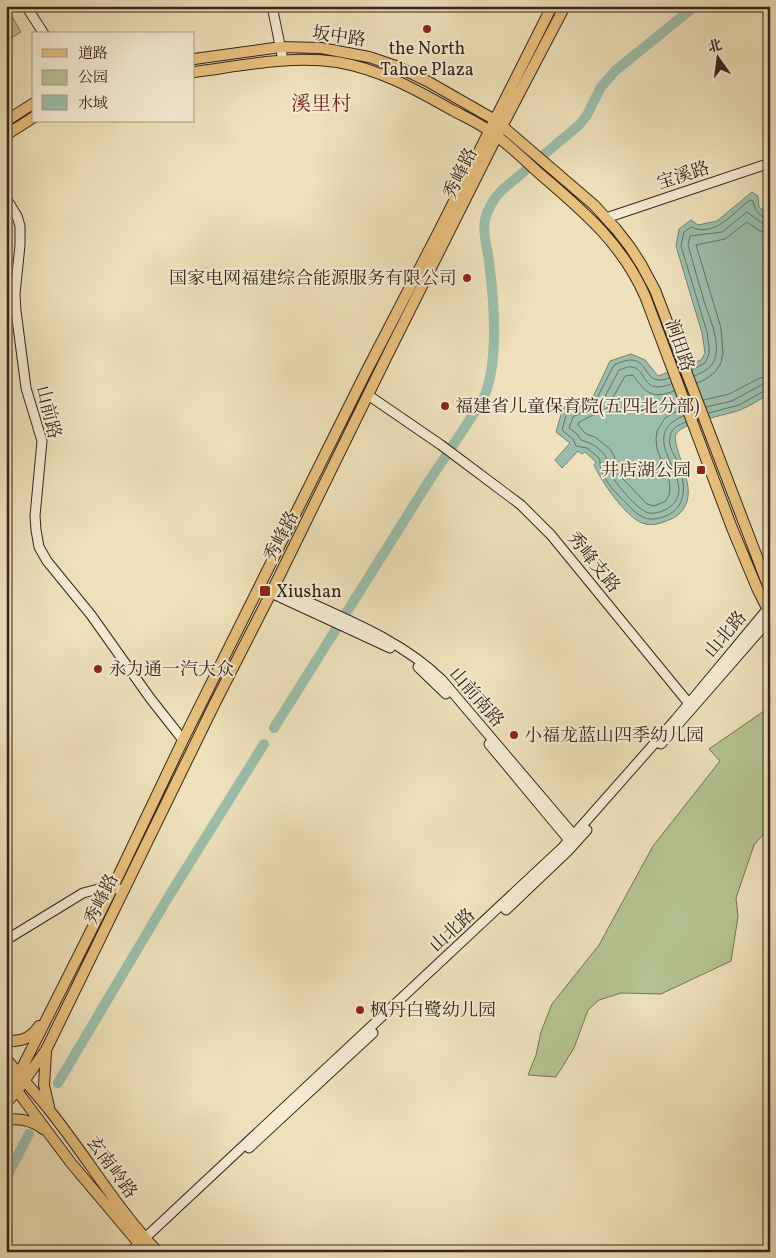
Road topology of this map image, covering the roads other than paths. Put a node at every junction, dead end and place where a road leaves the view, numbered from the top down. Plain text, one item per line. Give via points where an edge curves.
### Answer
1 (26, 6) edge
2 (34, 6) edge
3 (272, 6) edge
4 (552, 6) edge
5 (565, 6) edge
6 (43, 32) edge
7 (50, 32) edge
8 (281, 47) junction
9 (195, 58) edge
10 (283, 60) junction
11 (195, 72) edge
12 (32, 103) edge
13 (32, 117) edge
14 (6, 121) edge
15 (499, 122) junction
16 (493, 133) junction
17 (6, 135) edge
18 (769, 165) edge
19 (6, 198) edge
20 (606, 218) junction
21 (368, 395) junction
22 (273, 589) junction
23 (770, 591) edge
24 (769, 612) edge
25 (691, 705) junction
26 (183, 740) junction
27 (574, 840) junction
28 (112, 889) junction
29 (123, 892) junction
30 (6, 940) edge
31 (6, 944) edge
32 (50, 1011) junction
33 (6, 1040) edge
34 (46, 1050) junction
35 (6, 1058) edge
36 (21, 1078) junction
37 (10, 1085) edge
38 (43, 1097) junction
39 (6, 1103) edge
40 (6, 1120) edge
41 (51, 1135) junction
42 (142, 1245) edge
43 (130, 1252) edge
44 (158, 1252) edge

1 - 6 main road
2 - 7 main road
3 - 8 main road
4 - 15 main road
5 - 15 main road, 秀峰路
8 - 9 main road, 坂中路
8 - 10 main road
8 - 15 main road, 坂中路 via 348,52 387,62 428,81
10 - 11 main road, 坂中路
10 - 16 main road, 坂中路 via 336,62 388,76
12 - 14 main road
13 - 17 main road
15 - 16 main road, 秀峰路
15 - 20 main road, 涧田路
16 - 21 main road, 秀峰路
16 - 24 main road, 涧田路 via 592,219 634,274 652,311 732,528
16 - 26 main road, 秀峰路 via 365,374
18 - 20 main road, 宝溪路
19 - 26 main road, 山前路 via 20,226 16,311 26,388 42,441 35,516 39,547
20 - 23 main road, 涧田路 via 633,251 654,290
21 - 22 main road, 秀峰路
21 - 25 main road, 秀峰支路 via 441,444 542,525
22 - 27 main road, 山前南路 via 405,650 434,672
22 - 29 main road, 秀峰路
24 - 25 main road, 山北路
25 - 27 main road, 山北路
26 - 28 main road, 秀峰路
27 - 42 main road, 山北路 via 485,930
28 - 29 main road
28 - 30 main road via 89,890 76,896
28 - 31 main road via 85,896
28 - 32 main road, 秀峰路
29 - 34 main road, 秀峰路
32 - 33 main road via 30,1036
32 - 36 main road, 秀峰路
34 - 36 main road, 秀峰路
34 - 38 main road
35 - 36 main road, 玄南岭路
36 - 37 main road, 秀峰路
36 - 38 main road, 玄南岭路
37 - 39 main road, 秀峰路
37 - 41 main road, 玄南岭路
38 - 42 main road, 玄南岭路
40 - 41 main road via 27,1120
41 - 42 main road, 玄南岭路
42 - 43 main road, 山北路
42 - 44 main road, 玄南岭路

